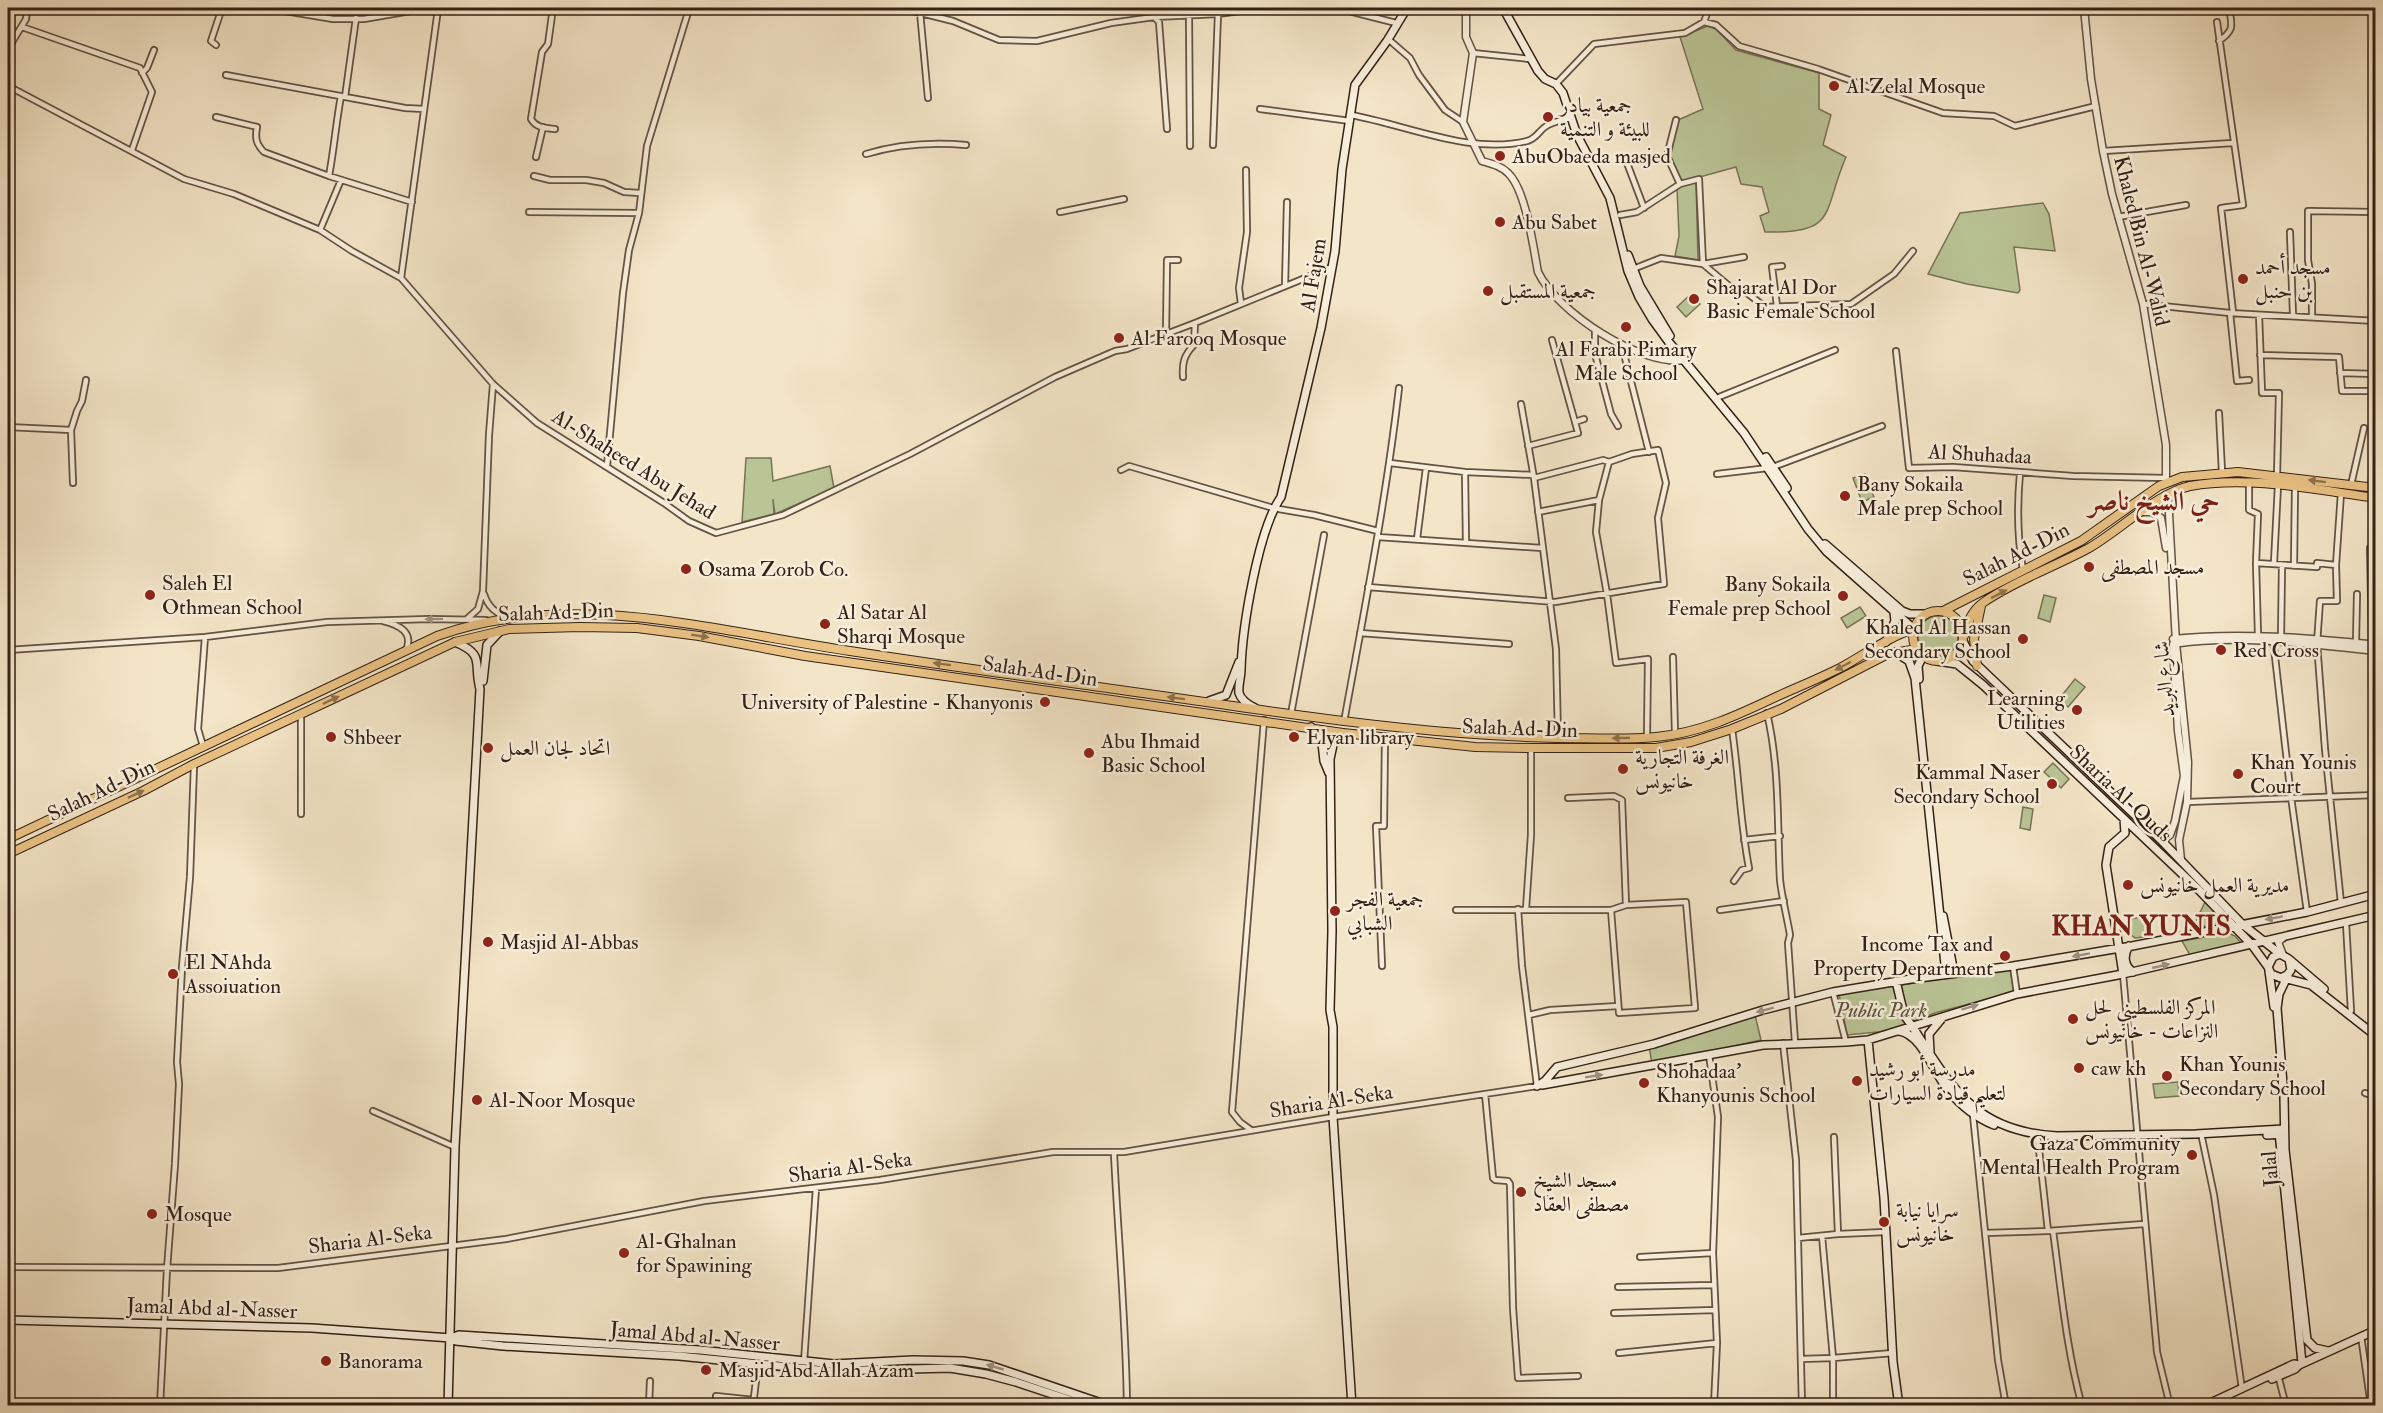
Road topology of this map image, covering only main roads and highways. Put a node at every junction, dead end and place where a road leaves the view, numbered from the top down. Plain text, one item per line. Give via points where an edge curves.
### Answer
1 (1407, 8) edge
2 (1503, 8) edge
3 (1508, 8) edge
4 (1557, 82) junction
5 (1771, 467) junction
6 (2353, 485) junction
7 (2373, 488) edge
8 (2344, 494) junction
9 (2376, 498) edge
10 (2035, 563) junction
11 (2040, 572) junction
12 (1982, 603) junction
13 (1943, 611) junction
14 (1894, 612) junction
15 (1926, 614) junction
16 (641, 617) junction
17 (679, 621) junction
18 (637, 628) junction
19 (1914, 629) junction
20 (501, 631) junction
21 (674, 632) junction
22 (1964, 639) junction
23 (455, 642) junction
24 (1886, 642) junction
25 (1895, 652) junction
26 (1920, 652) junction
27 (1937, 661) junction
28 (1239, 662) junction
29 (1977, 666) junction
30 (1018, 676) junction
31 (1016, 686) junction
32 (480, 689) junction
33 (1206, 702) junction
34 (1257, 709) junction
35 (1311, 727) junction
36 (1441, 731) junction
37 (1343, 733) junction
38 (1478, 736) junction
39 (1441, 743) junction
40 (1475, 747) junction
41 (1330, 775) junction
42 (2123, 817) junction
43 (40, 824) junction
44 (44, 837) junction
45 (8, 839) edge
46 (8, 854) edge
47 (2376, 894) edge
48 (2376, 915) edge
49 (2238, 925) junction
50 (2264, 942) junction
51 (2252, 945) junction
52 (2129, 946) junction
53 (2118, 948) junction
54 (2284, 956) junction
55 (2269, 969) junction
56 (2133, 972) junction
57 (1950, 973) junction
58 (2123, 974) junction
59 (2286, 976) junction
60 (1896, 981) junction
61 (1944, 1015) junction
62 (1912, 1026) junction
63 (2376, 1030) edge
64 (1896, 1031) junction
65 (2376, 1036) edge
66 (1868, 1040) junction
67 (1930, 1054) junction
68 (2282, 1132) junction
69 (2137, 1137) junction
70 (8, 1320) edge
71 (2375, 1330) edge
72 (451, 1338) junction
73 (2328, 1351) junction
74 (758, 1360) junction
75 (2300, 1364) junction
76 (2278, 1374) junction
77 (2226, 1401) edge
78 (448, 1406) edge
79 (1088, 1406) edge
80 (1110, 1406) edge
81 (1352, 1406) edge
82 (1899, 1406) edge
83 (2204, 1406) edge
84 (2212, 1406) edge

1 - 28 main road, Al Fajem via 1355,85 1335,251 1321,328 1281,497 1274,508 1253,582
2 - 4 main road via 1530,59 1545,79
3 - 4 main road via 1538,65
4 - 5 main road via 1567,93 1580,132 1608,182 1633,269 1651,306 1674,343
4 - 5 main road via 1577,135 1610,198 1628,271 1639,297 1668,341
5 - 14 main road via 1808,529 1827,552
5 - 15 main road via 1826,544 1902,610
6 - 7 highway, Salah Ad-Din
6 - 8 highway via 2353,493
6 -> 10 highway, Salah Ad-Din via 2222,472 2182,477 2166,481 2091,535
8 - 9 highway, Salah Ad-Din
8 - 11 highway, Salah Ad-Din via 2278,485 2190,486 2168,495 2103,540
10 - 11 highway
10 - 13 highway, Salah Ad-Din
12 -> 11 highway, Salah Ad-Din
12 - 22 highway, Salah Ad-Din via 1970,618
12 - 29 highway via 1975,625
13 - 15 highway
13 - 22 highway via 1958,619
14 - 19 main road
14 - 24 main road via 1895,621
15 - 19 highway
16 - 17 highway, Salah Ad-Din
16 - 18 highway
16 - 43 highway, Salah Ad-Din via 507,618 452,631
17 - 21 highway via 671,626
30 -> 17 highway, Salah Ad-Din via 802,644
18 - 20 highway, Salah Ad-Din
18 - 21 highway, Salah Ad-Din
19 - 24 highway, Salah Ad-Din
19 - 26 highway via 1913,640
20 - 23 highway, Salah Ad-Din
20 - 32 main road via 487,645
21 -> 31 highway, Salah Ad-Din via 805,656
22 - 27 highway via 1953,656
22 - 29 main road, Sharia Al-Quds
23 - 32 main road via 475,655
44 -> 23 highway, Salah Ad-Din
24 -> 38 highway, Salah Ad-Din via 1832,672 1703,728 1648,738
25 - 26 highway, Salah Ad-Din
25 - 40 highway, Salah Ad-Din via 1781,708 1691,742 1656,748
25 - 57 main road via 1908,661 1915,678
26 - 27 highway
26 - 57 main road via 1922,714
27 - 42 main road, Sharia Al-Quds via 1957,664 1970,674
28 - 33 main road via 1226,695
28 - 34 main road via 1240,695
29 - 49 main road, Sharia Al-Quds via 2181,860
30 - 31 highway
33 -> 30 highway, Salah Ad-Din
31 - 35 highway, Salah Ad-Din
32 - 72 main road via 455,1147
33 - 34 highway, Salah Ad-Din
34 - 36 highway, Salah Ad-Din
35 - 37 highway, Salah Ad-Din
35 - 41 main road via 1323,743
36 - 38 highway, Salah Ad-Din
36 - 39 highway via 1437,738
37 - 39 highway, Salah Ad-Din
37 - 41 main road via 1333,745
38 - 40 highway
39 - 40 highway, Salah Ad-Din
41 - 81 main road via 1333,1117
42 - 49 main road, Sharia Al-Quds
42 - 53 main road via 2125,833 2109,848 2106,865
43 - 44 highway via 49,830
43 - 45 highway, Salah Ad-Din
44 - 46 highway, Salah Ad-Din
47 -> 49 main road
48 - 50 main road, Sharia Al-Seka
49 - 50 main road, Sharia Al-Quds
49 - 51 main road, Sharia Al-Quds
49 - 52 main road
50 - 51 main road, Sharia Al-Seka
50 - 54 main road, Sharia Al-Quds
51 - 55 main road, Sharia Al-Quds
56 -> 51 main road, Sharia Al-Seka
52 - 53 main road
52 - 56 main road via 2125,960
53 -> 57 main road
53 - 58 main road
54 - 55 main road via 2270,960
54 - 59 main road via 2292,966
54 - 63 main road, Sharia Al-Quds
55 - 59 main road via 2274,976
55 - 68 main road, Jalal
56 - 58 main road, Sharia Al-Seka
57 - 60 main road
61 -> 58 main road, Sharia Al-Seka via 2017,994
59 - 65 main road via 2311,984
59 - 68 main road, Jalal via 2277,1008
60 - 62 main road via 1904,1015
60 -> 66 main road, Sharia Al-Seka via 1833,992 1557,1067 1537,1086 1783,1043
61 - 62 main road, Sharia Al-Seka
61 - 67 main road via 1929,1034
62 - 64 main road, Sharia Al-Seka
62 - 67 main road
64 - 66 main road, Sharia Al-Seka
64 - 69 main road via 1914,1038 1947,1089 1973,1115 2005,1130 2038,1140
66 - 82 main road
67 - 69 main road via 1970,1106 2010,1128 2057,1137
68 - 69 main road
68 - 69 main road via 2202,1138
68 - 73 main road, Jalal via 2307,1340 2315,1348
68 - 75 main road, Jalal
70 - 72 main road, Jamal Abd al-Nasser via 312,1328
71 - 73 main road
72 - 74 main road, Jamal Abd al-Nasser via 459,1335 692,1349
72 - 78 main road
73 - 75 main road
74 - 79 main road, Jamal Abd al-Nasser via 828,1371 950,1368 1016,1382
80 -> 74 main road, Jamal Abd al-Nasser via 989,1365 963,1361 834,1364
75 - 76 main road
76 - 77 main road
76 - 77 main road via 2242,1389
77 - 83 main road
77 - 84 main road

